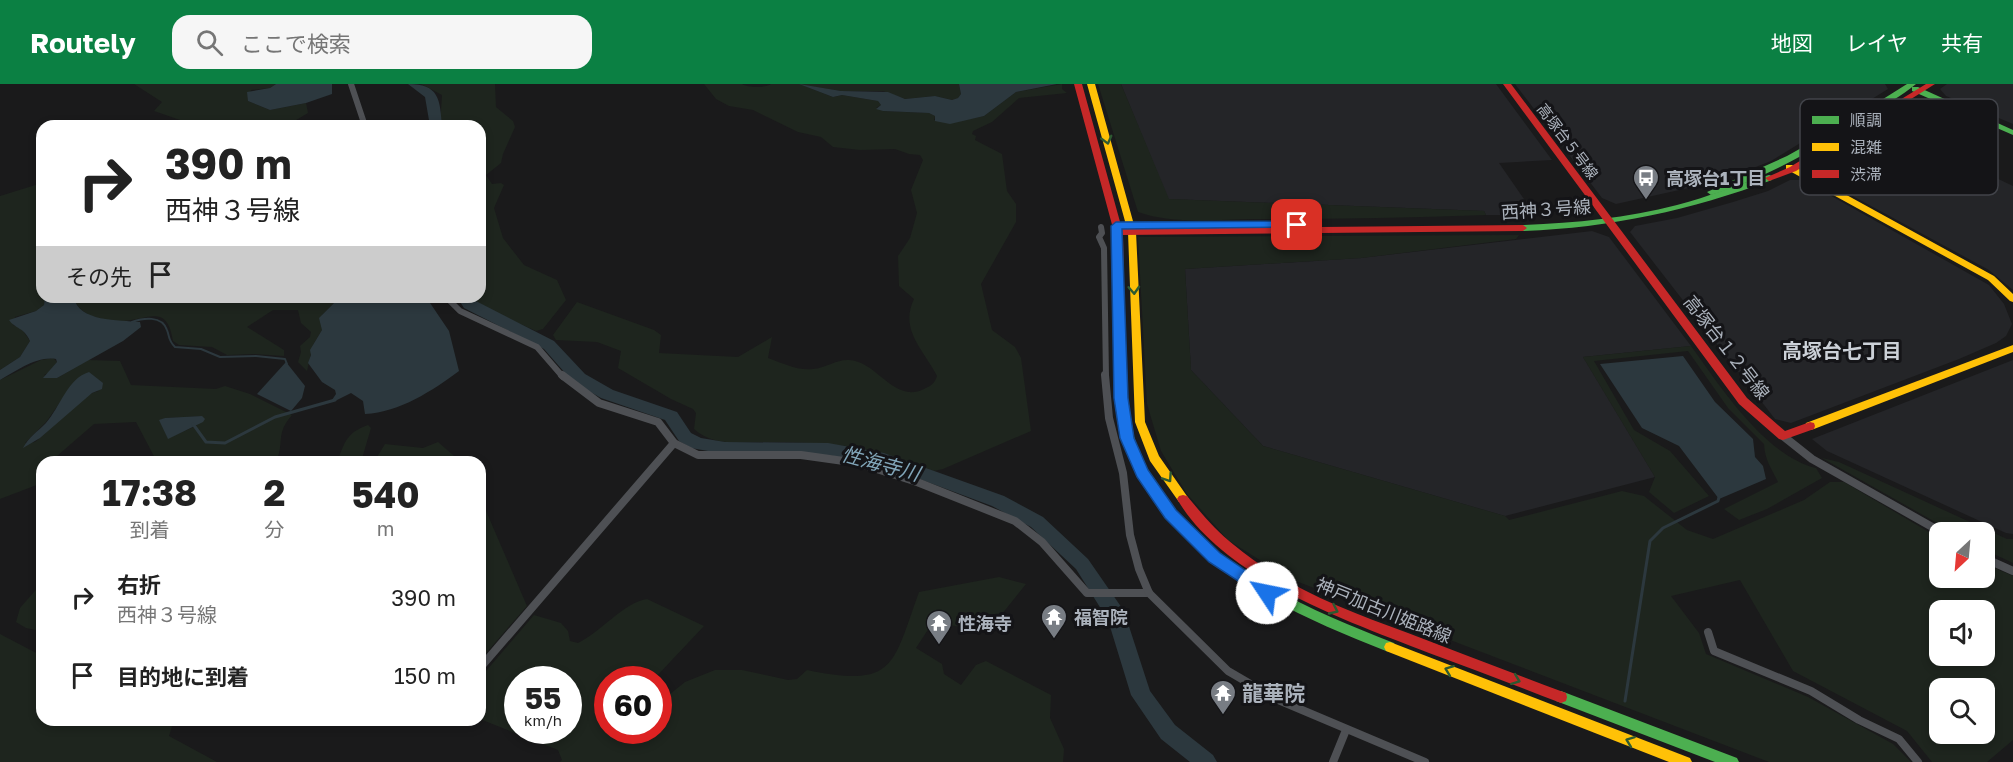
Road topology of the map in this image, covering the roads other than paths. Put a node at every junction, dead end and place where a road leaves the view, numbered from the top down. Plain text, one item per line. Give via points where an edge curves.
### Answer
1 (351, 84) edge
2 (1078, 84) edge
3 (1091, 84) edge
4 (1507, 84) edge
5 (1930, 84) edge
6 (1910, 86) edge
7 (1890, 99) edge
8 (1938, 99) edge
9 (363, 120) edge
10 (1998, 126) edge
11 (2013, 133) edge
12 (1800, 159) edge
13 (1788, 167) junction
14 (1800, 173) edge
15 (1840, 195) edge
16 (1608, 218) junction
17 (1117, 229) junction
18 (1131, 229) junction
19 (2013, 299) edge
20 (452, 303) edge
21 (2013, 348) edge
22 (1783, 436) junction
23 (674, 443) junction
24 (1929, 525) edge
25 (1995, 563) edge
26 (2013, 571) edge
27 (1149, 593) junction
28 (1708, 632) dead end
29 (486, 661) edge
30 (1346, 730) junction
31 (1333, 762) edge
32 (1425, 762) edge
33 (1685, 762) edge
34 (1732, 762) edge
35 (1918, 762) edge

1 - 9 street
2 - 17 street, 神戸加古川姫路線
3 -> 18 street, 神戸加古川姫路線
4 - 16 street, 高塚台５号線
5 - 6 street, 西神３号線
6 - 7 street, 西神３号線
6 - 8 street
10 - 11 street
12 - 13 street, 西神３号線
13 - 14 street
13 - 16 street, 西神３号線 via 1719,190
15 - 19 street via 1959,259 1990,278
16 - 18 street, 西神３号線 via 1541,228 1468,230
16 - 22 street, 高塚台１２号線 via 1743,400
17 - 18 street, 西神３号線
17 - 27 street via 1101,230 1099,237 1104,248 1108,418 1123,473 1130,535
33 -> 17 street, 神戸加古川姫路線 via 1334,625 1267,593 1214,558 1171,514 1142,473 1127,438 1121,398
18 -> 34 street, 神戸加古川姫路線 via 1140,422 1154,458 1221,544 1267,577 1340,613
20 - 23 street via 460,311 537,347 567,381 599,403 658,422
21 - 22 street
22 - 24 street via 1812,459
23 - 27 street via 698,455 801,455 858,463 1015,521 1042,542 1087,593
23 - 29 street
25 - 26 street
27 - 30 street via 1228,670 1276,699
28 - 35 street via 1714,651 1811,691 1899,739
30 - 31 street
30 - 32 street

